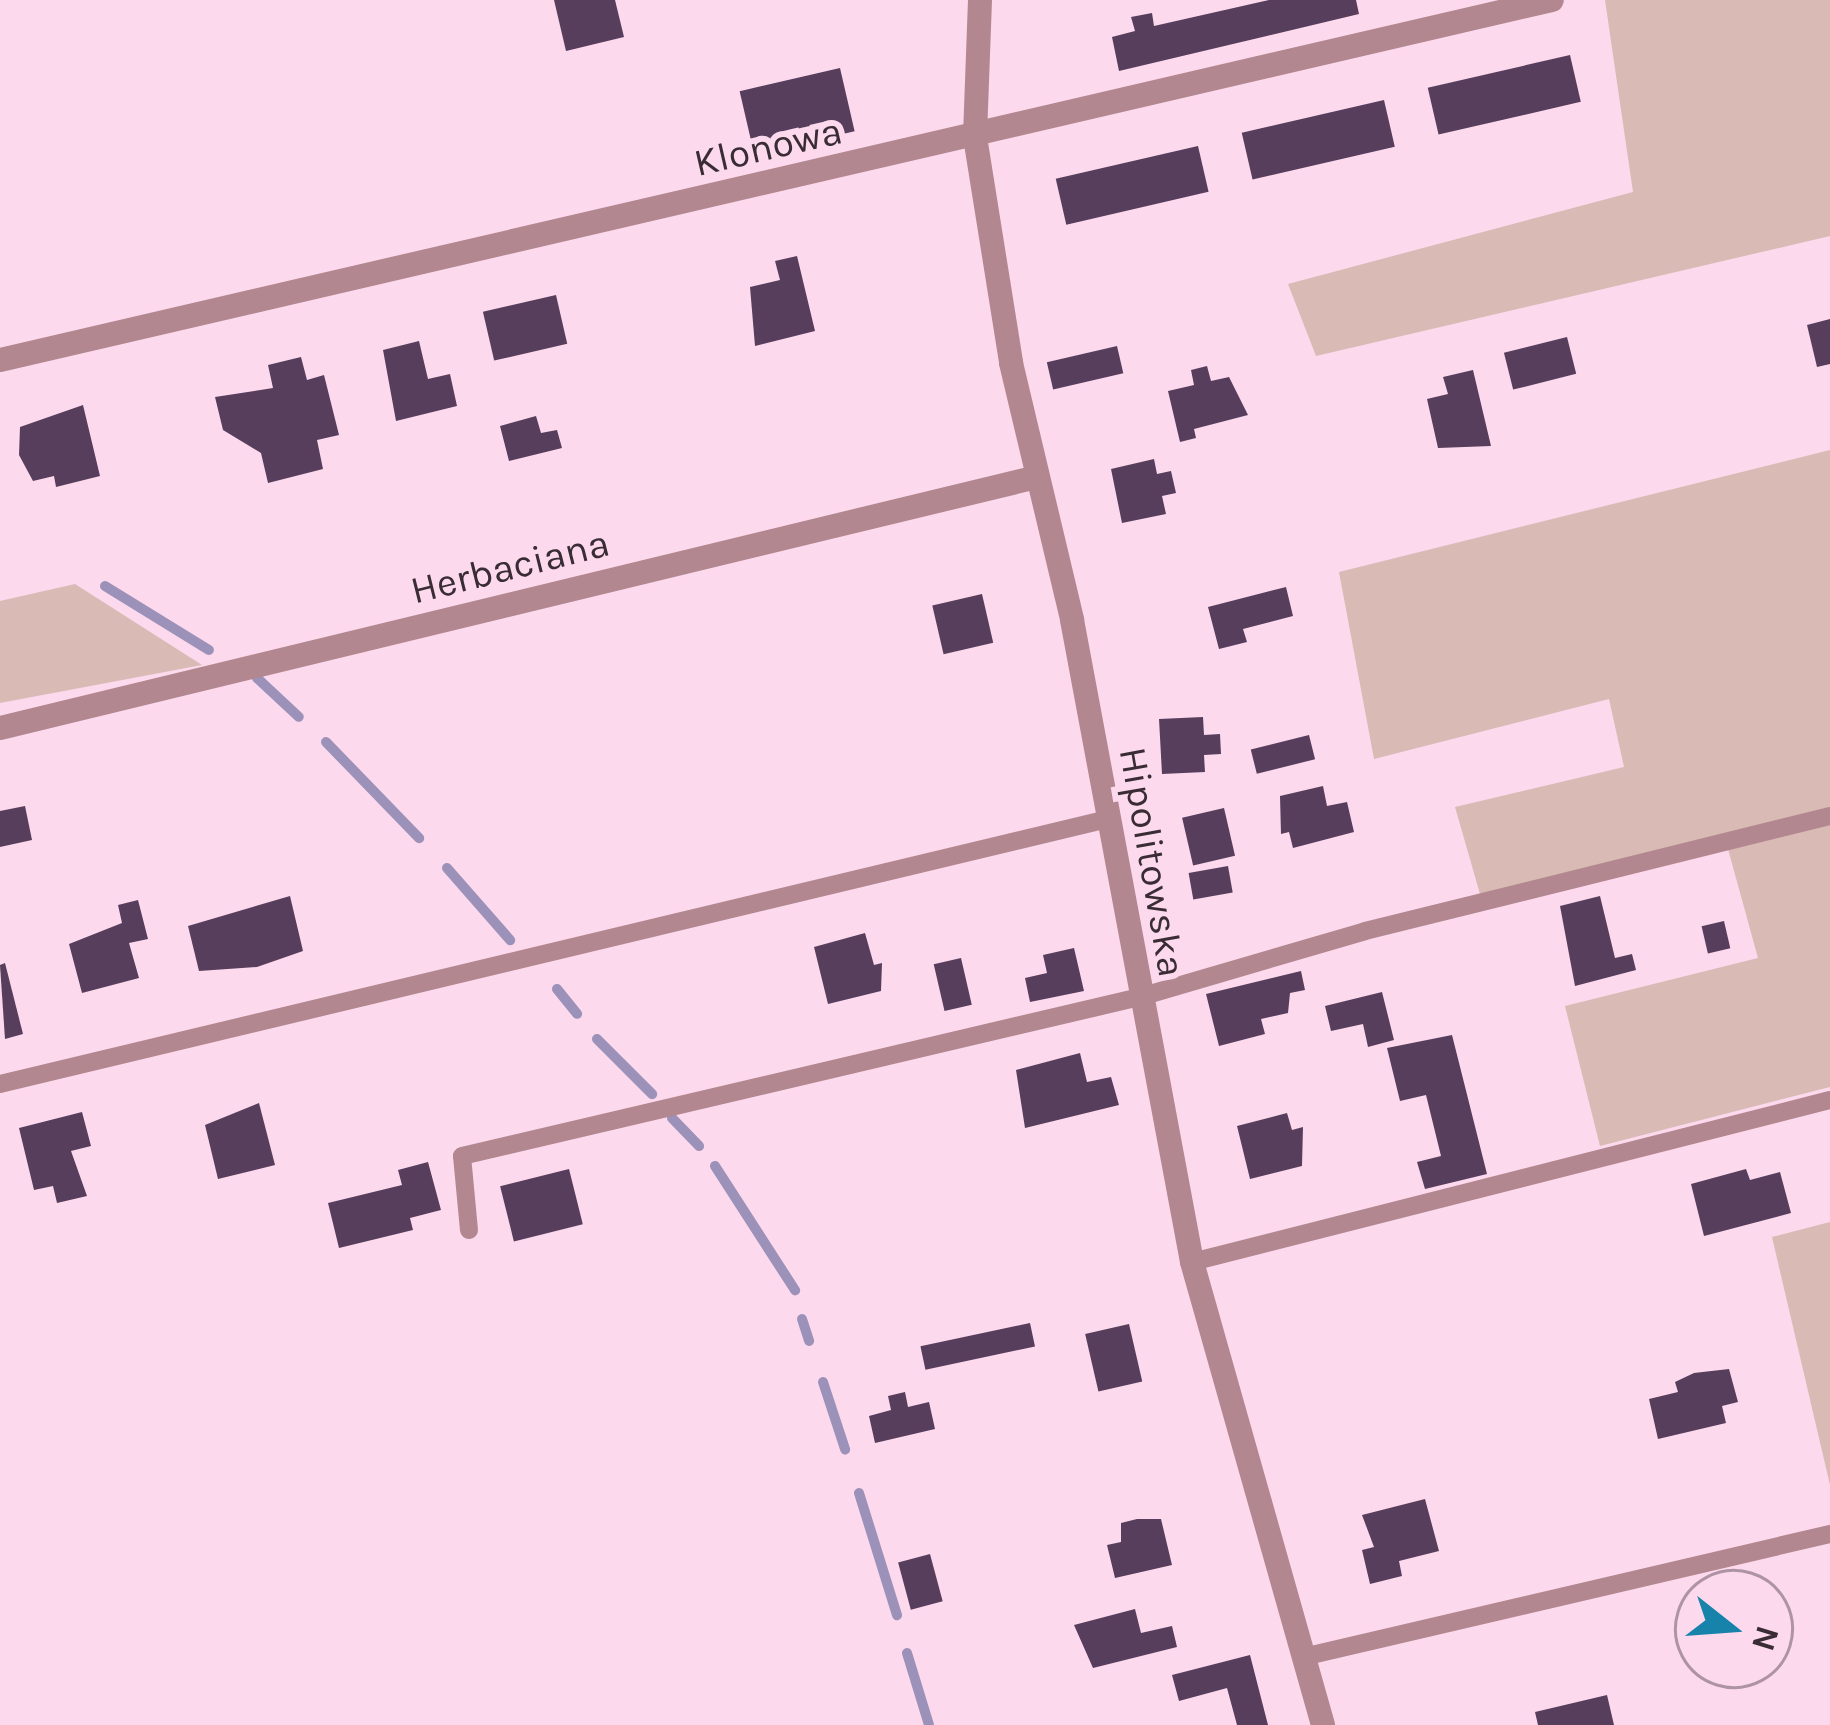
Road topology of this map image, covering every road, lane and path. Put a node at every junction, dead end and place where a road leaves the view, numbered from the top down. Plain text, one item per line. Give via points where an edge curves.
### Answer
1 (980, 0) edge
2 (1552, 0) edge
3 (975, 137) junction
4 (0, 360) edge
5 (1037, 477) junction
6 (0, 728) edge
7 (1830, 816) edge
8 (1108, 819) junction
9 (1140, 997) junction
10 (0, 1084) edge
11 (1830, 1100) edge
12 (469, 1230) dead end
13 (1192, 1262) junction
14 (1830, 1534) edge
15 (1303, 1657) junction
16 (1323, 1725) edge

1 - 3 street, Hipolitowska
2 - 3 street, Klonowa
3 - 4 street, Klonowa
3 - 5 street, Hipolitowska
5 - 6 street, Herbaciana
5 - 8 street, Hipolitowska
7 - 9 lane via 1364,931
8 - 9 street, Hipolitowska
8 - 10 lane
9 - 12 lane via 462,1156
9 - 13 street, Hipolitowska
11 - 13 lane
13 - 15 street, Hipolitowska
14 - 15 lane
15 - 16 street, Hipolitowska

